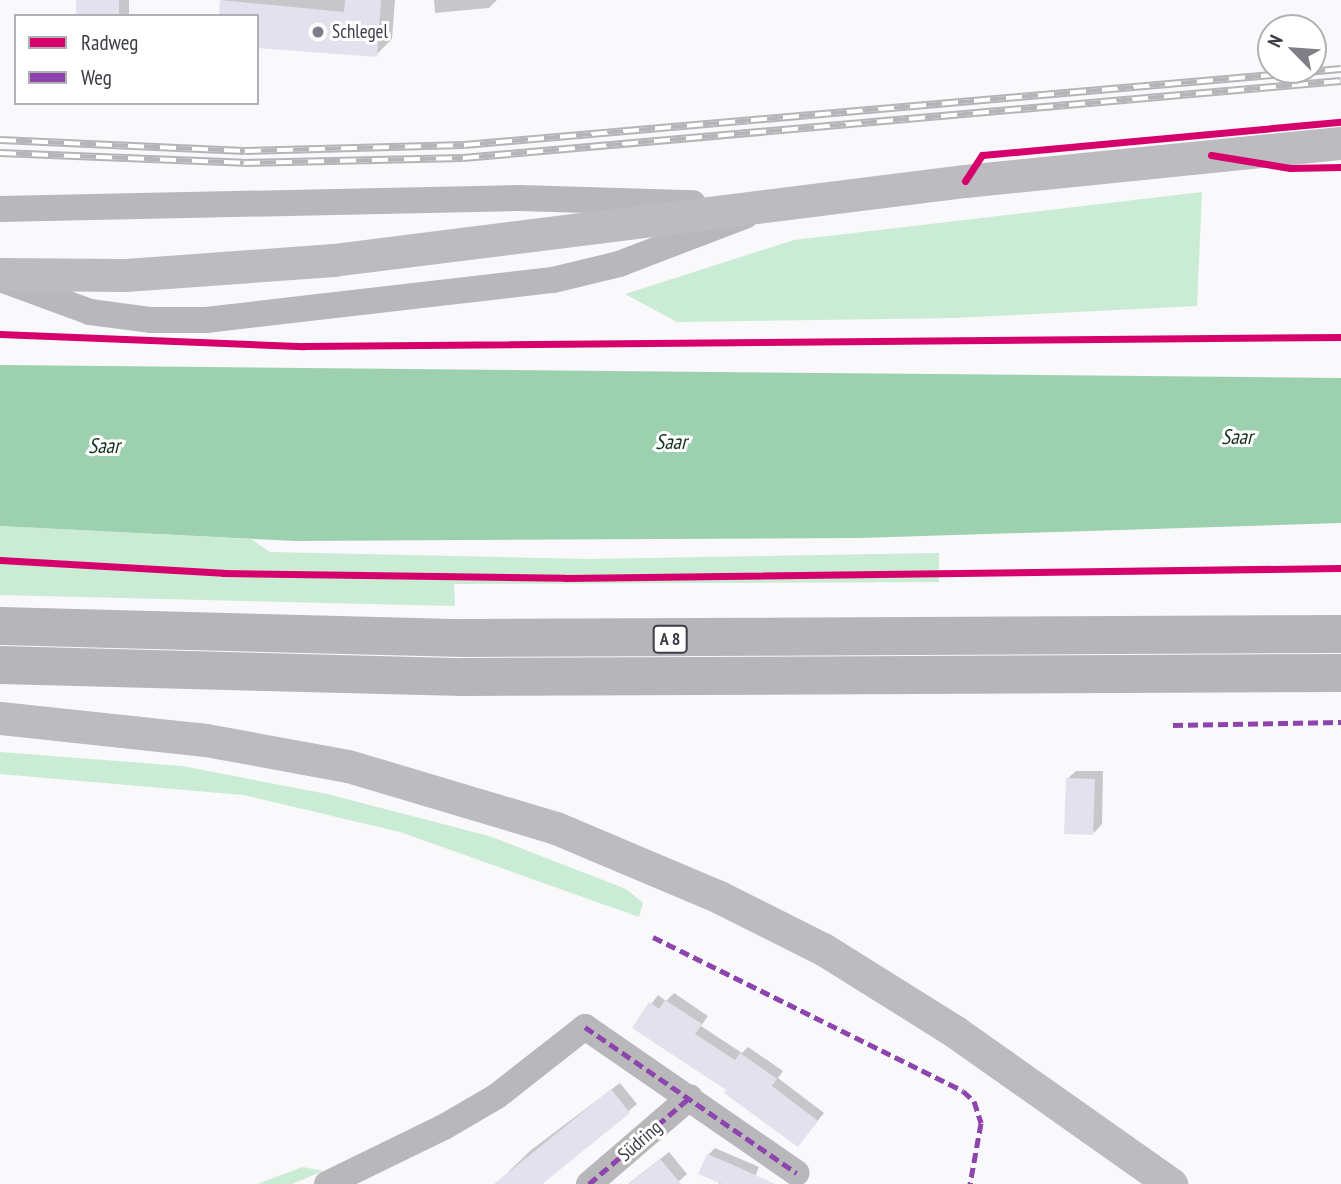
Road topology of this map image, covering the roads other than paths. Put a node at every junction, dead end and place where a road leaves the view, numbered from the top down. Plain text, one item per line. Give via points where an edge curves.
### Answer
1 (1341, 143) edge
2 (779, 203) junction
3 (0, 209) edge
4 (0, 277) edge
5 (0, 626) edge
6 (1341, 634) edge
7 (0, 665) edge
8 (1341, 673) edge
9 (0, 718) edge
10 (690, 1097) junction
11 (797, 1173) dead end
12 (327, 1184) edge
13 (589, 1184) edge
14 (1171, 1184) edge

1 - 2 main road
2 - 3 street via 520,198
2 - 4 main road via 442,248 228,270
2 - 4 street via 588,272 256,314 180,321 124,317 63,304
5 - 6 highway, A 8 via 463,638
7 - 8 highway, A 8 via 476,677
9 - 14 main road via 193,738 348,766 488,804 644,863 719,897 886,987
10 - 11 street
10 - 12 street via 585,1027 497,1096
10 - 13 street, Südring

